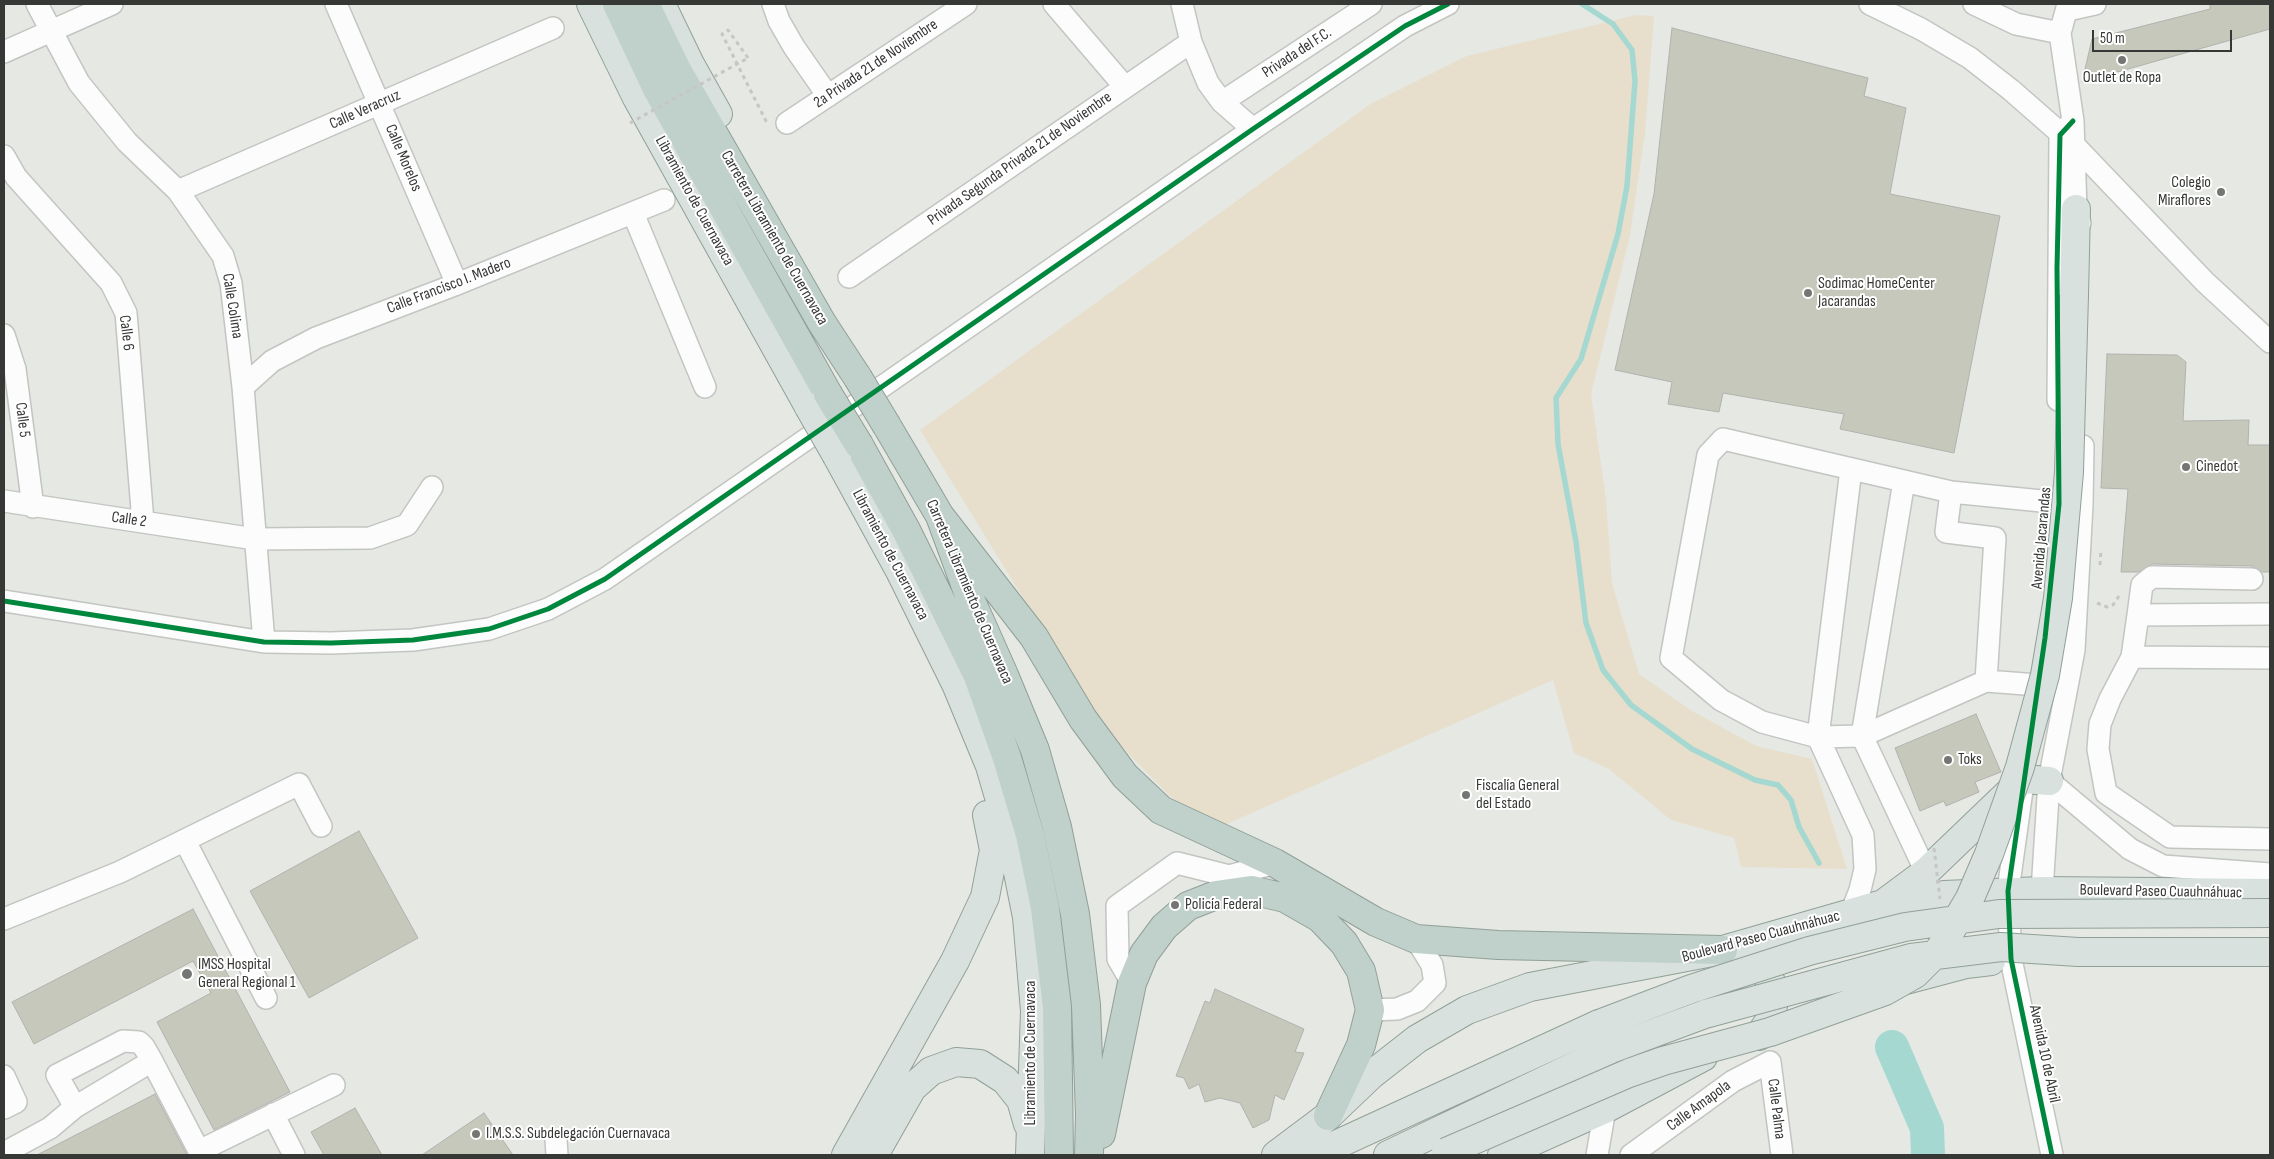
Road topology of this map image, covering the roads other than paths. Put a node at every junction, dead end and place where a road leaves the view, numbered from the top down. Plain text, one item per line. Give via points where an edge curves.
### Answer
1 (37, 4) edge
2 (112, 4) edge
3 (336, 4) edge
4 (590, 4) edge
5 (617, 4) edge
6 (645, 4) edge
7 (661, 4) edge
8 (773, 4) edge
9 (966, 4) edge
10 (1054, 4) edge
11 (1182, 4) edge
12 (1371, 4) edge
13 (1448, 4) edge
14 (1870, 4) edge
15 (1974, 4) edge
16 (2095, 4) edge
17 (2068, 7) edge
18 (553, 28) dead end
19 (50, 30) junction
20 (2060, 34) junction
21 (1191, 42) junction
22 (4, 52) edge
23 (1125, 87) junction
24 (828, 96) junction
25 (1222, 102) junction
26 (379, 104) junction
27 (787, 123) road end
28 (1254, 129) junction
29 (2069, 134) junction
30 (4, 156) edge
31 (178, 192) junction
32 (664, 200) dead end
33 (2076, 209) junction
34 (633, 213) junction
35 (849, 277) dead end
36 (457, 284) junction
37 (4, 335) edge
38 (2270, 342) edge
39 (858, 378) junction
40 (243, 387) junction
41 (705, 387) dead end
42 (819, 400) junction
43 (848, 450) junction
44 (1852, 469) junction
45 (1904, 481) junction
46 (432, 487) dead end
47 (1951, 492) junction
48 (4, 501) edge
49 (2059, 504) junction
50 (2082, 506) junction
51 (33, 507) junction
52 (940, 516) junction
53 (143, 522) junction
54 (255, 540) junction
55 (2252, 579) dead end
56 (4, 601) edge
57 (2270, 614) edge
58 (2138, 615) junction
59 (2045, 638) junction
60 (264, 642) junction
61 (2075, 642) junction
62 (2132, 657) junction
63 (2270, 658) edge
64 (1986, 680) junction
65 (956, 684) junction
66 (2038, 685) junction
67 (1862, 736) junction
68 (1818, 737) junction
69 (2036, 780) junction
70 (321, 826) dead end
71 (2270, 839) edge
72 (184, 841) junction
73 (1950, 851) junction
74 (1275, 863) junction
75 (1926, 872) junction
76 (2238, 873) joint
77 (2266, 894) edge
78 (2023, 899) junction
79 (1883, 904) junction
80 (1851, 913) junction
81 (4, 919) edge
82 (1416, 938) junction
83 (2013, 949) junction
84 (1723, 950) junction
85 (2270, 952) edge
86 (2270, 966) edge
87 (1132, 983) junction
88 (266, 998) dead end
89 (1848, 1000) junction
90 (1370, 1010) junction
91 (1759, 1036) junction
92 (152, 1060) junction
93 (1770, 1062) joint
94 (4, 1076) edge
95 (334, 1085) dead end
96 (75, 1107) junction
97 (4, 1108) edge
98 (1605, 1109) junction
99 (273, 1114) junction
100 (1328, 1116) junction
101 (1030, 1143) edge
102 (1435, 1149) edge
103 (4, 1153) edge
104 (294, 1155) edge
105 (846, 1155) edge
106 (874, 1155) edge
107 (1059, 1155) edge
108 (1089, 1155) edge
109 (1096, 1155) edge
110 (1276, 1155) edge
111 (1314, 1155) edge
112 (1388, 1155) edge
113 (1502, 1155) edge
114 (1597, 1155) edge
115 (1631, 1155) edge
116 (1782, 1155) edge
117 (2052, 1155) edge

1 - 19 street, Calle Colima
2 - 19 street
3 - 26 street, Calle Morelos
4 - 42 main road, Libramiento de Cuernavaca via 637,98
5 - 42 highway, Carretera Libramiento de Cuernavaca via 657,89
6 - 39 highway, Carretera Libramiento de Cuernavaca via 677,70 822,323
7 - 39 main road via 690,64 831,318
8 - 24 street via 794,47
9 - 24 street, 2a Privada 21 de Noviembre
10 - 23 street
11 - 21 street
12 - 25 street, Privada del F.C.
13 - 28 street via 1405,26
14 - 29 street via 1970,58
15 - 20 street via 2016,24
16 - 17 street
17 - 20 street, Avenida Jacarandas
18 - 26 street, Calle Veracruz
19 - 22 street
19 - 31 street, Calle Colima via 80,83 126,142
20 - 29 street, Avenida Jacarandas
21 - 23 street, Privada Segunda Privada 21 de Noviembre
21 - 25 street via 1208,83
23 - 35 street, Privada Segunda Privada 21 de Noviembre
24 - 27 street, 2a Privada 21 de Noviembre
25 - 28 street
26 - 31 street, Calle Veracruz
26 - 36 street, Calle Morelos
28 - 60 street via 605,579 548,609 489,629 414,640
29 - 33 street, Avenida Jacarandas
29 - 38 street via 2204,282
29 - 49 street, Avenida Jacarandas via 2057,268
30 - 53 street, Calle 6 via 16,177 111,283 126,314
31 - 40 street, Calle Colima via 223,256 232,283
32 - 34 street, Calle Francisco I. Madero
33 - 50 street, Avenida Jacarandas via 2084,261
33 - 102 main road, bridge via 2069,472 2058,598 2045,675 2020,767 1990,854 1970,898 1940,949 1915,974 1885,991 1770,1032 1628,1073
34 - 36 street, Calle Francisco I. Madero
34 - 41 street
36 - 40 street, Calle Francisco I. Madero via 316,338 272,361
37 - 51 street, Calle 5 via 16,369
39 - 52 highway, Carretera Libramiento de Cuernavaca, bridge
40 - 54 street, Calle Colima
42 - 43 highway, Carretera Libramiento de Cuernavaca, bridge
43 - 65 main road, Libramiento de Cuernavaca via 900,571
43 - 107 highway, Carretera Libramiento de Cuernavaca via 919,554 978,676 1030,834 1046,908 1057,1007
44 - 45 street
44 - 68 street
44 - 68 street via 1723,439 1708,455 1671,658 1721,700 1762,722
45 - 47 street
45 - 67 street
46 - 54 street, Calle 2 via 407,525 370,538
47 - 49 street
47 - 64 street via 1946,532 1995,538
48 - 51 street, Calle 2
49 - 50 street
49 - 59 street, Avenida Jacarandas
50 - 61 street, Avenida Jacarandas
51 - 53 street, Calle 2
52 - 74 highway via 1034,638 1083,719 1125,776 1161,810
52 - 108 highway, Carretera Libramiento de Cuernavaca via 972,603 1035,750 1058,827 1075,914 1086,1005
53 - 54 street, Calle 2
54 - 60 street, Calle Colima
55 - 58 street via 2152,577 2142,585
56 - 60 street
57 - 58 street
58 - 62 street
59 - 61 street
59 - 66 street, Avenida Jacarandas
61 - 69 street, Avenida Jacarandas
62 - 63 street
62 - 71 street via 2100,724 2098,749 2106,793 2170,837
64 - 66 street
64 - 67 street
65 - 101 main road, Libramiento de Cuernavaca via 993,775 1012,838 1027,917 1035,1011
65 - 105 main road via 983,790 994,850 985,897 955,961
66 - 69 street, Avenida Jacarandas
67 - 68 street
67 - 75 street
68 - 80 street via 1862,835 1865,869
69 - 73 main road
69 - 76 street via 2130,849 2162,866
69 - 78 street, Avenida Jacarandas
69 - 78 street, Avenida Jacarandas
70 - 72 street via 299,784
72 - 81 street via 120,872
72 - 88 street
73 - 75 main road
73 - 78 main road
74 - 82 highway via 1376,922
74 - 87 street via 1230,876 1177,863 1117,906 1118,959
75 - 79 main road
76 - 77 main road
77 - 78 main road, Boulevard Paseo Cuauhnáhuac
77 - 111 main road, Boulevard Paseo Cuauhnáhuac, bridge via 1999,914 1906,927 1809,951 1599,1024
78 - 79 main road, Boulevard Paseo Cuauhnáhuac via 1944,895
78 - 83 street, Avenida Jacarandas
79 - 80 main road, Boulevard Paseo Cuauhnáhuac
80 - 84 main road, Boulevard Paseo Cuauhnáhuac
82 - 84 highway via 1498,945
82 - 90 street via 1432,965 1435,983 1417,1001 1397,1009
83 - 86 main road
83 - 89 main road via 1919,974
83 - 89 main road via 1918,961 1876,974 1854,988
83 - 117 street, Avenida 10 de Abril
84 - 91 main road via 1752,958 1760,964 1771,982 1773,1011
84 - 100 main road, Boulevard Paseo Cuauhnáhuac via 1530,987 1468,1010 1393,1056
85 - 102 main road, bridge via 2078,952 2001,947 1912,958 1688,1021 1611,1049
87 - 90 highway via 1144,954 1164,927 1188,906 1216,895 1251,890 1285,898 1320,918 1344,943 1360,971
87 - 109 highway
89 - 91 main road
90 - 100 highway via 1361,1044
91 - 98 main road via 1678,1069
92 - 96 street
92 - 96 street via 139,1042 123,1041 57,1075
92 - 99 street via 199,1151
93 - 115 street, Calle Amapola via 1733,1081
93 - 116 street, Calle Palma
94 - 97 street via 16,1102
95 - 99 street
96 - 103 street via 50,1128
98 - 113 main road
98 - 114 street
99 - 104 street
100 - 110 main road, Boulevard Paseo Cuauhnáhuac
101 - 106 main road via 1021,1100 1005,1080 980,1064 956,1062 931,1071 912,1088
102 - 112 main road

